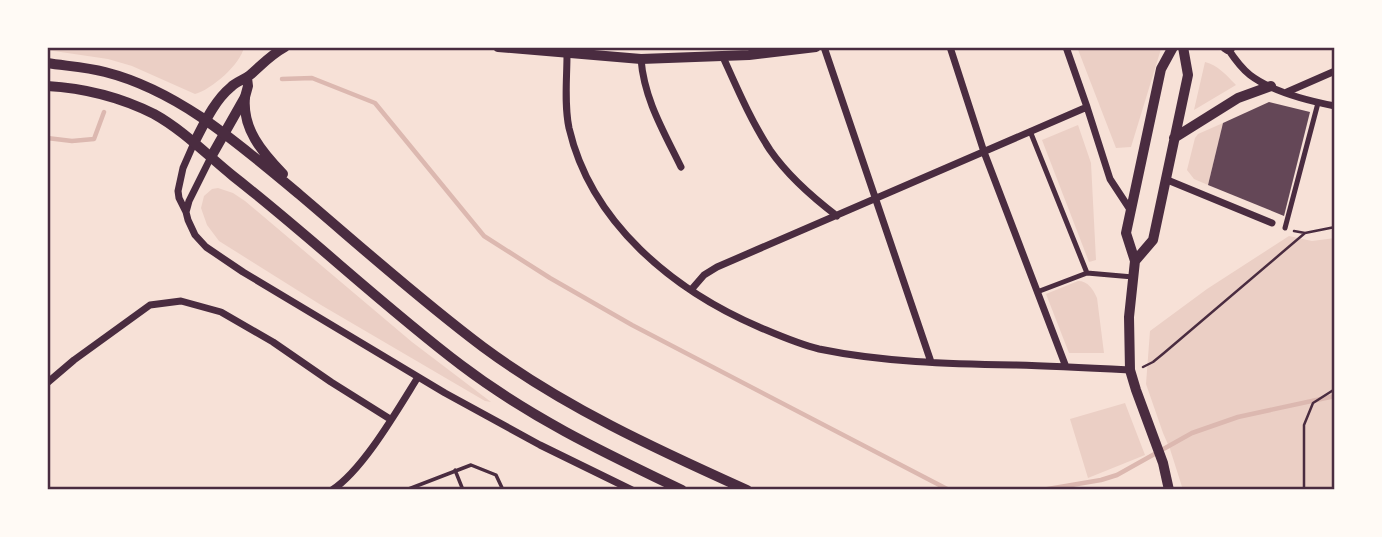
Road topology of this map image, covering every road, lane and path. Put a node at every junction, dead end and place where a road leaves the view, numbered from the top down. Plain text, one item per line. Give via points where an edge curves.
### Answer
1 (285, 47) edge
2 (498, 47) edge
3 (816, 47) edge
4 (824, 47) edge
5 (950, 47) edge
6 (1066, 47) edge
7 (1173, 47) edge
8 (1183, 47) edge
9 (1228, 48) edge
10 (615, 52) edge
11 (568, 54) junction
12 (723, 57) junction
13 (641, 59) junction
14 (47, 63) edge
15 (1335, 71) edge
16 (247, 78) junction
17 (47, 86) edge
18 (1271, 86) junction
19 (1287, 92) junction
20 (245, 97) junction
21 (1318, 103) junction
22 (1335, 106) edge
23 (1087, 107) junction
24 (206, 120) junction
25 (1030, 131) junction
26 (223, 134) junction
27 (1174, 138) junction
28 (194, 143) junction
29 (984, 152) junction
30 (211, 157) junction
31 (681, 167) dead end
32 (1165, 179) junction
33 (875, 199) junction
34 (1131, 211) junction
35 (186, 212) junction
36 (837, 215) junction
37 (1272, 223) dead end
38 (1285, 228) joint
39 (1335, 228) edge
40 (1305, 233) junction
41 (345, 234) junction
42 (1135, 261) junction
43 (1087, 273) junction
44 (1133, 277) junction
45 (691, 290) junction
46 (1037, 292) junction
47 (931, 362) junction
48 (1066, 368) junction
49 (1130, 370) junction
50 (418, 377) junction
51 (47, 383) edge
52 (1335, 389) edge
53 (390, 419) junction
54 (455, 470) junction
55 (332, 490) edge
56 (406, 490) edge
57 (463, 490) edge
58 (503, 490) edge
59 (632, 490) edge
60 (682, 490) edge
61 (747, 490) edge
62 (1169, 490) edge
63 (1304, 490) edge

1 - 16 main road
2 - 11 main road
3 - 12 main road
4 - 33 street
5 - 29 street
6 - 23 street
7 - 34 main road via 1161,69
8 - 27 main road via 1188,75
9 - 18 street via 1250,75
10 - 11 main road
10 - 13 main road
11 - 45 street via 568,126 584,174 606,211 632,241
12 - 13 main road
12 - 36 street via 769,148 792,177
13 - 31 street via 647,94
14 - 24 main road via 105,72 133,82
15 - 19 street
16 - 20 main road
16 - 24 main road via 230,87
17 - 28 main road via 83,89 121,100 156,116
18 - 19 street
18 - 27 main road via 1238,98
19 - 21 street
20 - 26 main road
20 - 41 main road via 249,129 264,154
21 - 22 street
21 - 38 street
23 - 25 street
23 - 34 street via 1110,179
24 - 26 main road
24 - 28 main road
25 - 29 street
25 - 43 street
26 - 30 main road
26 - 41 main road
27 - 32 main road
28 - 30 main road
28 - 35 street via 178,191
29 - 33 street
29 - 46 street
30 - 35 street
30 - 60 main road via 486,383 556,428
32 - 37 street
32 - 42 main road via 1153,240
33 - 36 street
33 - 47 street
34 - 42 main road via 1126,233
35 - 50 street via 195,235 215,254
36 - 45 street via 717,268
38 - 40 path
39 - 40 path
40 - 49 path via 1153,362
41 - 61 main road via 525,376 606,422
42 - 44 main road
43 - 44 street
43 - 46 street
44 - 49 main road
45 - 47 street via 732,315 804,345
46 - 48 street
47 - 48 street
48 - 49 street
49 - 62 main road
50 - 53 street
50 - 59 street
51 - 53 street via 150,305 181,301 221,312
52 - 63 path via 1313,403 1304,425
53 - 55 street via 353,471
54 - 56 lane
54 - 57 lane
54 - 58 lane via 471,465 496,475

